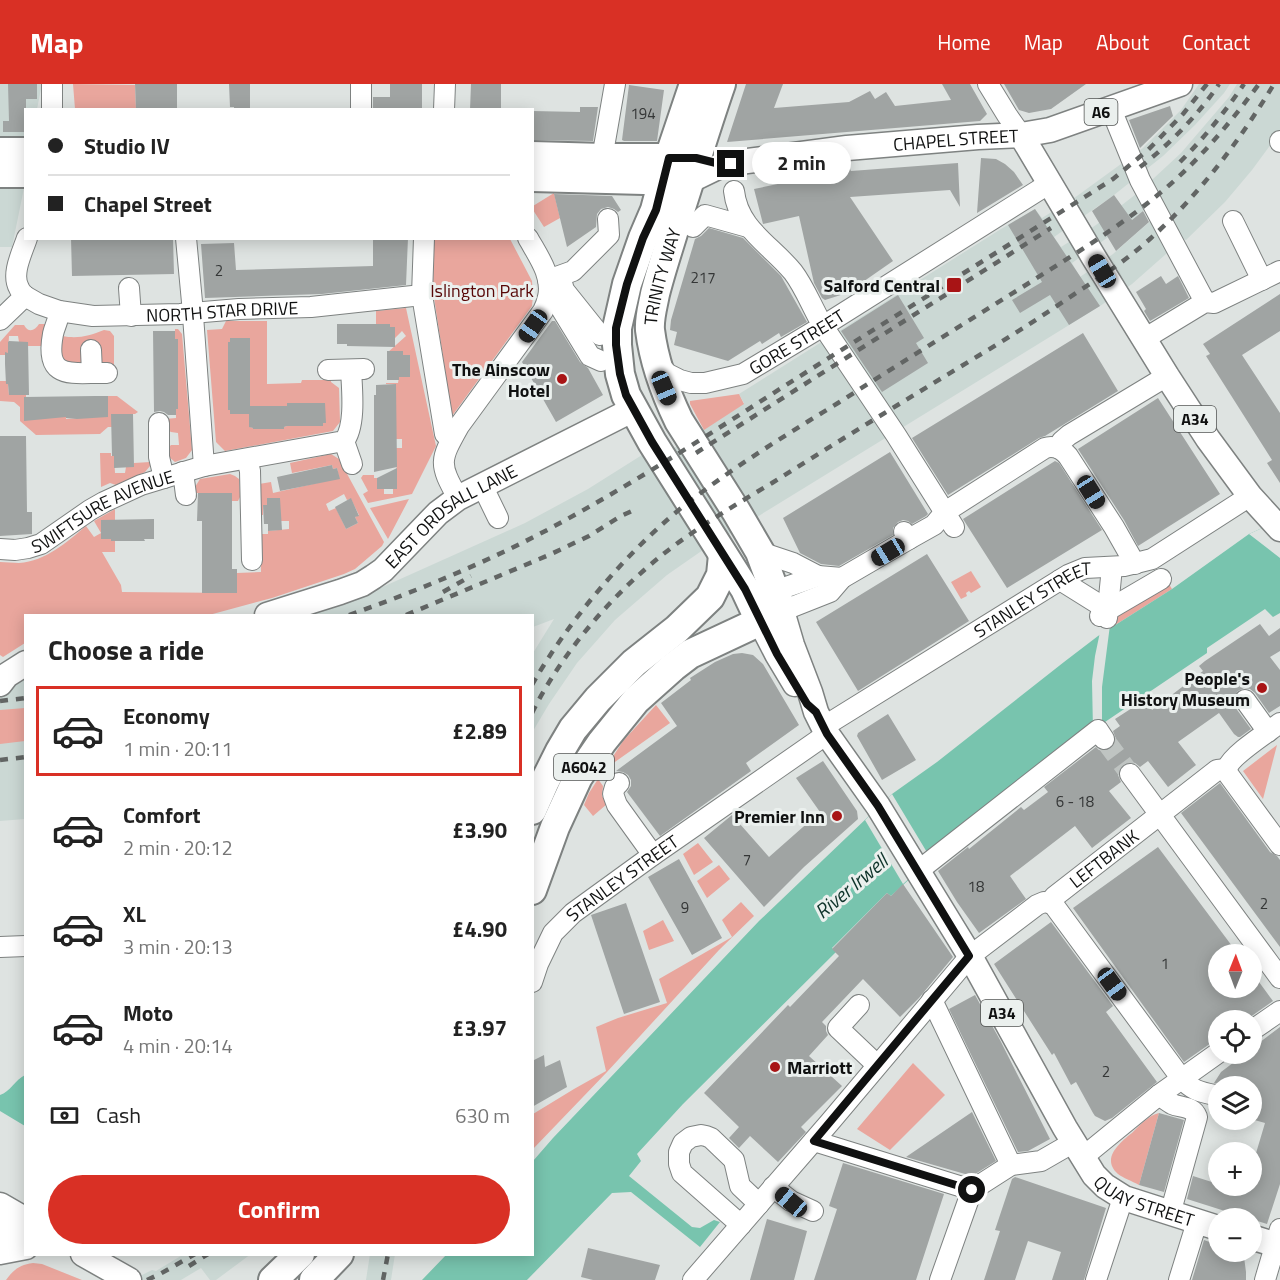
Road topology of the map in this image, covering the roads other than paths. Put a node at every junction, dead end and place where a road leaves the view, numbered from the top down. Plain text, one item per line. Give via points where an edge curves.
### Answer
1 (52, 84) edge
2 (361, 84) edge
3 (445, 84) edge
4 (615, 84) edge
5 (694, 84) edge
6 (721, 84) edge
7 (988, 84) edge
8 (1180, 84) edge
9 (52, 108) edge
10 (361, 108) edge
11 (444, 108) edge
12 (1111, 109) junction
13 (1021, 135) junction
14 (0, 152) edge
15 (24, 152) edge
16 (534, 156) edge
17 (604, 158) junction
18 (679, 170) junction
19 (0, 173) edge
20 (24, 173) edge
21 (534, 177) edge
22 (622, 180) junction
23 (1050, 183) junction
24 (734, 191) dead end
25 (608, 219) dead end
26 (1233, 221) dead end
27 (693, 227) dead end
28 (748, 227) junction
29 (643, 238) junction
30 (26, 240) edge
31 (186, 240) edge
32 (529, 240) edge
33 (424, 244) edge
34 (1280, 271) edge
35 (1262, 280) junction
36 (8, 281) edge
37 (129, 288) dead end
38 (558, 289) junction
39 (422, 295) junction
40 (25, 296) junction
41 (1205, 302) junction
42 (59, 311) junction
43 (193, 313) junction
44 (131, 316) junction
45 (818, 317) dead end
46 (0, 320) edge
47 (829, 334) dead end
48 (600, 335) dead end
49 (1144, 339) junction
50 (91, 350) dead end
51 (601, 362) dead end
52 (657, 363) junction
53 (328, 370) dead end
54 (510, 374) dead end
55 (1167, 376) junction
56 (634, 409) junction
57 (164, 433) dead end
58 (445, 434) dead end
59 (345, 441) junction
60 (1058, 448) junction
61 (248, 459) junction
62 (352, 464) dead end
63 (204, 466) junction
64 (173, 475) junction
65 (482, 485) junction
66 (186, 495) dead end
67 (1251, 496) junction
68 (458, 498) junction
69 (498, 518) dead end
70 (949, 520) junction
71 (1277, 526) edge
72 (0, 549) edge
73 (760, 552) junction
74 (723, 555) junction
75 (252, 560) dead end
76 (1135, 564) junction
77 (1112, 567) junction
78 (818, 576) junction
79 (842, 578) junction
80 (1161, 579) dead end
81 (1060, 580) junction
82 (768, 606) junction
83 (270, 614) edge
84 (1105, 615) junction
85 (677, 629) junction
86 (24, 664) edge
87 (1, 681) edge
88 (1245, 700) dead end
89 (822, 724) junction
90 (1274, 727) edge
91 (1101, 735) dead end
92 (1227, 769) junction
93 (1130, 774) tunnel mouth
94 (619, 783) dead end
95 (534, 805) edge
96 (1160, 815) junction
97 (1278, 842) edge
98 (652, 855) junction
99 (918, 871) junction
100 (534, 885) edge
101 (1053, 904) junction
102 (24, 946) edge
103 (0, 947) edge
104 (969, 956) junction
105 (534, 976) edge
106 (1280, 978) edge
107 (932, 1000) junction
108 (859, 1005) dead end
109 (1280, 1011) edge
110 (1262, 1023) edge
111 (1208, 1060) edge
112 (877, 1065) junction
113 (1181, 1078) junction
114 (1208, 1094) edge
115 (1159, 1095) junction
116 (1175, 1115) dead end
117 (1196, 1117) junction
118 (814, 1141) junction
119 (1078, 1150) junction
120 (1011, 1166) junction
121 (773, 1187) junction
122 (972, 1190) junction
123 (1124, 1198) junction
124 (759, 1204) junction
125 (0, 1205) edge
126 (813, 1211) dead end
127 (1170, 1214) junction
128 (24, 1219) edge
129 (741, 1225) junction
130 (1207, 1225) edge
131 (24, 1232) edge
132 (1262, 1238) edge
133 (1278, 1240) edge
134 (24, 1248) edge
135 (0, 1250) edge
136 (87, 1256) edge
137 (298, 1256) edge
138 (337, 1256) edge
139 (129, 1280) edge
140 (273, 1280) edge
141 (314, 1280) edge
142 (693, 1280) edge
143 (940, 1280) edge
144 (1096, 1280) edge
145 (1179, 1280) edge
146 (1265, 1280) edge

1 - 9 street
2 - 10 street
3 - 11 street
4 - 17 street
5 - 18 highway, TRINITY WAY / A34
6 - 18 highway, TRINITY WAY / A34
7 - 13 street
8 - 12 main road, CHAPEL STREET / A6
12 - 13 main road, CHAPEL STREET / A6 via 1050,130
12 - 41 street via 1140,180
13 - 18 main road, CHAPEL STREET / A6 via 847,148
13 - 23 main road, A34
14 - 15 highway
16 - 17 highway, CHAPEL STREET / A6
17 - 18 highway, CHAPEL STREET / A6
18 - 22 highway, CHAPEL STREET / A6
18 - 29 highway, TRINITY WAY / A34
18 - 52 highway, TRINITY WAY / A34 via 650,328
19 - 20 highway
21 - 22 highway, CHAPEL STREET / A6
22 - 29 highway via 634,201
23 - 49 main road, A34
23 - 52 street, GORE STREET via 743,374 691,382 668,374
24 - 28 street via 735,204
25 - 38 street via 609,235 598,252 573,271
26 - 35 street
27 - 28 street via 705,215
28 - 45 street via 794,273
29 - 56 highway, TRINITY WAY / A34 via 616,328 620,374
30 - 36 street via 18,267
31 - 43 street
32 - 38 street
33 - 39 street
34 - 35 street
35 - 41 street via 1214,303
36 - 40 street
37 - 44 street
38 - 48 street
38 - 51 street via 590,356
38 - 54 street via 551,320
38 - 68 street via 448,446 444,469
39 - 43 street, NORTH STAR DRIVE via 311,307
39 - 58 street
40 - 42 street, NORTH STAR DRIVE
40 - 46 street
41 - 49 street
42 - 44 street, NORTH STAR DRIVE
42 - 50 street via 51,346 56,366 67,373 99,373
43 - 44 street, NORTH STAR DRIVE
43 - 63 street
47 - 70 street
49 - 55 main road, A34
52 - 73 highway, TRINITY WAY / A34 via 679,421
53 - 59 street via 358,369 351,426
55 - 60 street via 1069,435
55 - 67 main road, A34
56 - 65 main road, EAST ORDSALL LANE
56 - 74 highway, TRINITY WAY / A34
57 - 64 street via 159,457
59 - 61 street, SWIFTSURE AVENUE
59 - 62 street
60 - 70 street via 1045,448
60 - 76 street via 1068,456
61 - 63 street, SWIFTSURE AVENUE
61 - 75 street
63 - 64 street, SWIFTSURE AVENUE
64 - 66 street
64 - 72 street, SWIFTSURE AVENUE via 104,502 41,544
65 - 68 main road, EAST ORDSALL LANE
65 - 69 street
67 - 71 main road, A34
67 - 76 street, STANLEY STREET via 1152,559
68 - 83 main road, EAST ORDSALL LANE via 438,513 383,570 362,584
70 - 79 street via 906,535
73 - 78 street
73 - 82 highway, TRINITY WAY / A34
74 - 82 highway, TRINITY WAY / A34 via 745,589
74 - 85 highway via 721,575 712,594
76 - 77 street, STANLEY STREET
77 - 81 street, STANLEY STREET via 1085,568
77 - 84 street
78 - 79 street
78 - 82 street
79 - 82 street via 830,592
80 - 84 street
81 - 84 street
81 - 89 street, STANLEY STREET
82 - 85 highway, A6042
82 - 89 main road, A34 via 792,645
82 - 100 highway, A6042 via 690,654 656,681 616,723 569,794
85 - 95 highway, A6042 via 634,663 573,729
86 - 87 main road
88 - 90 street
89 - 98 street, STANLEY STREET
89 - 99 main road, A34
90 - 92 street, LEFTBANK via 1235,756
91 - 99 street
92 - 96 street, LEFTBANK via 1217,770
92 - 97 street
93 - 96 street
94 - 98 street via 613,794 616,805
96 - 101 street, LEFTBANK via 1054,897
96 - 106 street
98 - 105 street, STANLEY STREET via 573,913 553,933
99 - 104 main road, A34
101 - 104 street via 1039,904
101 - 113 street
102 - 103 street
104 - 107 street
104 - 119 main road, A34
107 - 112 street
107 - 120 street
108 - 112 street via 838,1028
109 - 110 street
111 - 113 street
112 - 118 street
113 - 114 street via 1197,1092
113 - 115 street
115 - 117 street via 1192,1110
115 - 119 street
116 - 117 street
117 - 127 street
118 - 121 street
118 - 122 street
119 - 120 street
119 - 123 main road, QUAY STREET / A34 via 1094,1175
120 - 122 street
121 - 124 street
121 - 126 street via 791,1202
122 - 143 street
123 - 127 main road, QUAY STREET / A34
123 - 144 street
124 - 129 street
124 - 129 street via 740,1186 734,1160 711,1138 696,1135 683,1143 678,1158 682,1173
125 - 128 main road
127 - 130 main road, QUAY STREET / A34
129 - 142 street
130 - 145 street
131 - 135 main road
132 - 133 main road
133 - 146 street
134 - 135 main road
136 - 139 main road
137 - 140 highway
138 - 141 highway

